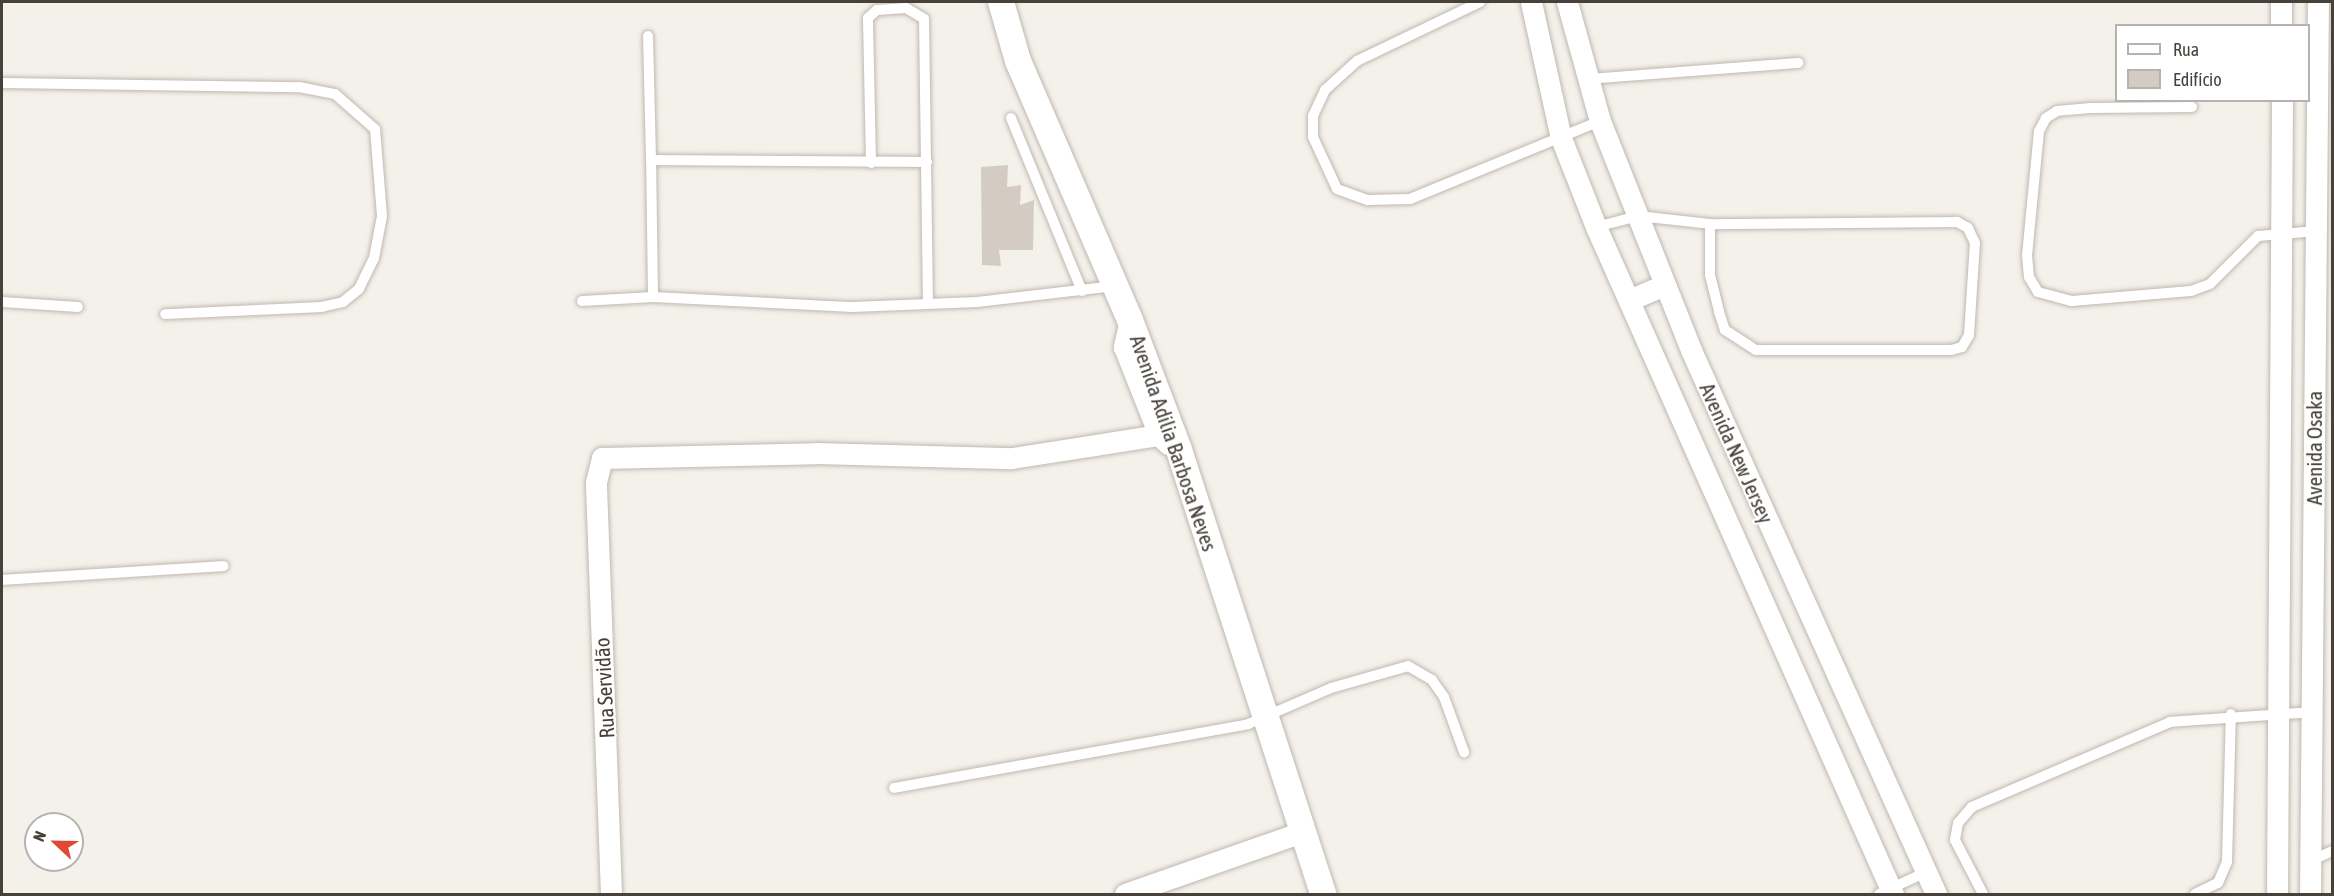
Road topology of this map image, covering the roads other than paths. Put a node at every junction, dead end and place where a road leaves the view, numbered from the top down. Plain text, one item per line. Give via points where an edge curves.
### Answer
1 (1001, 2) edge
2 (1480, 2) edge
3 (1531, 2) edge
4 (1567, 2) edge
5 (2281, 2) edge
6 (2318, 2) edge
7 (2281, 24) edge
8 (648, 36) dead end
9 (1798, 63) dead end
10 (1588, 80) junction
11 (2, 83) edge
12 (14, 85) junction
13 (2, 92) edge
14 (2282, 102) edge
15 (2192, 107) dead end
16 (1011, 118) dead end
17 (1600, 121) junction
18 (1561, 138) junction
19 (651, 160) junction
20 (927, 162) junction
21 (871, 163) junction
22 (1638, 216) junction
23 (1710, 224) junction
24 (1596, 227) junction
25 (2317, 231) junction
26 (2283, 232) junction
27 (1116, 285) junction
28 (1665, 285) junction
29 (1082, 291) junction
30 (652, 297) junction
31 (1629, 300) junction
32 (582, 301) dead end
33 (2, 302) edge
34 (928, 303) junction
35 (78, 307) dead end
36 (165, 314) dead end
37 (1130, 320) junction
38 (1691, 350) junction
39 (1659, 364) junction
40 (1159, 435) junction
41 (1179, 450) junction
42 (2314, 489) junction
43 (2281, 490) junction
44 (2282, 547) junction
45 (2314, 547) junction
46 (224, 566) dead end
47 (2, 580) edge
48 (2279, 712) junction
49 (2312, 712) junction
50 (2231, 714) junction
51 (1264, 719) junction
52 (2323, 740) edge
53 (1464, 752) dead end
54 (894, 788) dead end
55 (1302, 832) junction
56 (2332, 850) edge
57 (2310, 861) junction
58 (1926, 872) junction
59 (1887, 892) edge
60 (611, 894) edge
61 (1125, 894) edge
62 (1323, 894) edge
63 (1936, 894) edge
64 (1983, 894) edge
65 (2195, 894) edge
66 (2277, 894) edge
67 (2310, 894) edge

1 - 27 street, Avenida Adilia Barbosa Neves via 1017,61
2 - 18 lane via 1358,61 1325,90 1312,127 1330,181 1357,198 1410,199
3 - 18 street, Avenida New Jersey
4 - 10 street, Avenida New Jersey
5 - 7 street
6 - 25 street, Avenida Osaka
8 - 19 lane
9 - 10 lane
10 - 17 street, Avenida New Jersey
11 - 12 lane
12 - 13 lane
12 - 36 lane via 299,87 336,94 375,129 381,151 382,216 374,258 359,289 343,302 322,307
14 - 26 street, Avenida Osaka
15 - 26 lane via 2090,108 2057,111 2046,118 2039,131 2027,255 2029,278 2038,292 2072,301 2191,291 2210,284 2258,236
16 - 29 lane
17 - 18 lane
17 - 22 street, Avenida New Jersey
18 - 24 street, Avenida New Jersey
19 - 21 lane
19 - 30 lane
20 - 21 lane
20 - 21 lane via 924,19 906,8 871,12 868,18
20 - 34 lane
22 - 23 lane
22 - 24 lane
22 - 28 street, Avenida New Jersey
23 - 23 lane via 1957,222 1968,228 1975,243 1969,335 1962,347 1951,350 1756,350 1725,330 1710,275
24 - 31 street, Avenida New Jersey
25 - 26 lane
25 - 42 street, Avenida Osaka
26 - 43 street, Avenida Osaka
27 - 29 lane
27 - 37 street, Avenida Adilia Barbosa Neves
28 - 31 street
28 - 38 street, Avenida New Jersey
29 - 34 lane
30 - 32 lane
30 - 34 lane via 853,307
31 - 39 street, Avenida New Jersey
33 - 35 lane
37 - 40 street via 1124,347
37 - 41 street, Avenida Adilia Barbosa Neves
38 - 39 street
38 - 58 street, Avenida New Jersey
39 - 59 street, Avenida New Jersey
40 - 41 street
40 - 60 street, Rua Servidão via 1012,458 609,454 597,464
41 - 51 street, Avenida Adilia Barbosa Neves
42 - 43 street
42 - 45 street, Avenida Osaka
43 - 44 street, Avenida Osaka
44 - 45 street
44 - 48 street, Avenida Osaka
45 - 49 street, Avenida Osaka
46 - 47 lane
48 - 49 lane
48 - 50 lane
48 - 66 street, Avenida Osaka
49 - 52 street, Avenida Osaka
50 - 64 lane via 2155,726 1972,807 1958,823 1955,840
50 - 65 lane via 2227,862 2218,883
51 - 53 lane via 1284,706 1408,666 1432,680 1444,696
51 - 54 lane
51 - 55 street, Avenida Adilia Barbosa Neves
52 - 57 street, Avenida Osaka
55 - 61 street
55 - 62 street, Avenida Adilia Barbosa Neves
56 - 57 lane
57 - 67 street, Avenida Osaka
58 - 59 lane
58 - 63 street, Avenida New Jersey

